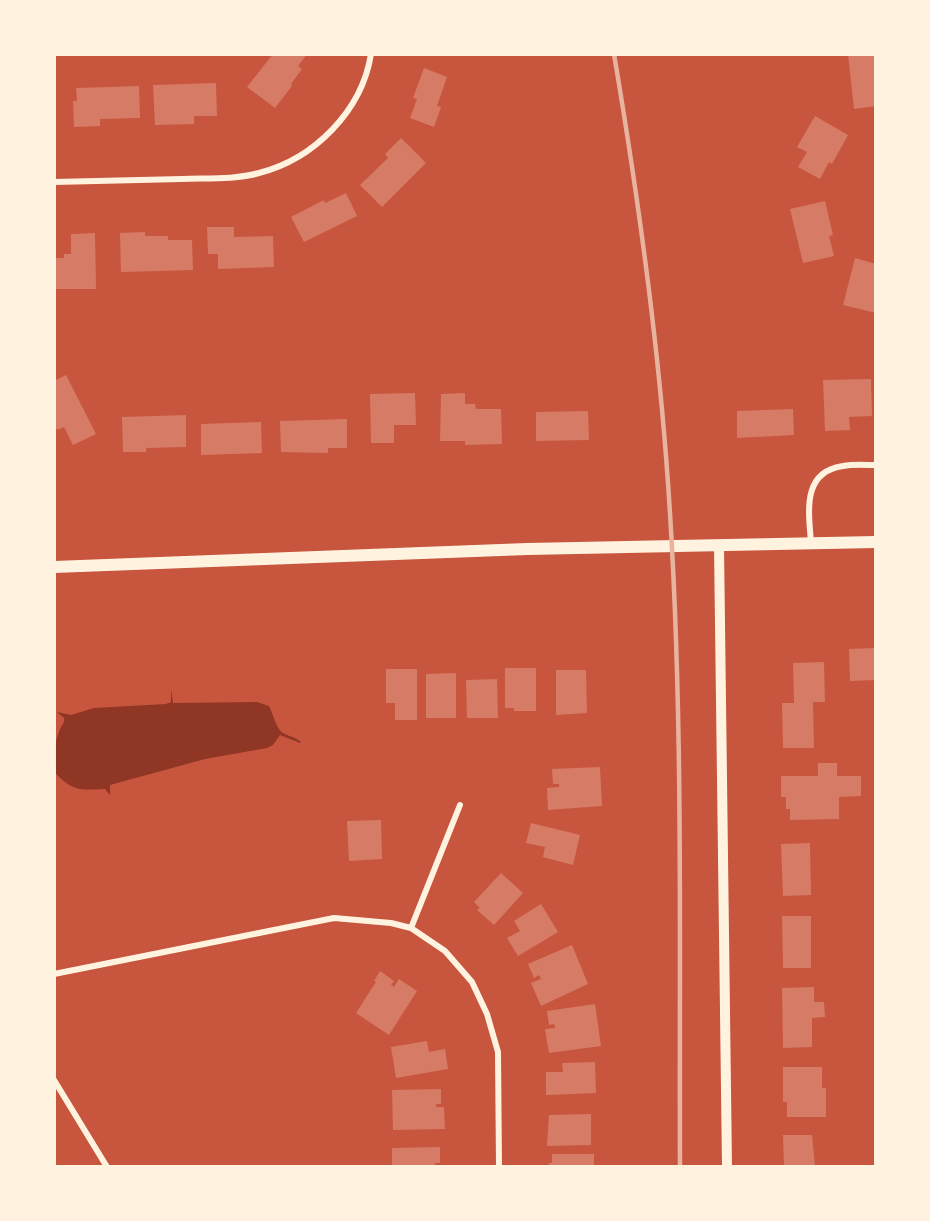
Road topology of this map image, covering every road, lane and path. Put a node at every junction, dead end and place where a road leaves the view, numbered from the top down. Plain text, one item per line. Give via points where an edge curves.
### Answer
1 (372, 54) edge
2 (54, 182) edge
3 (876, 465) edge
4 (876, 542) edge
5 (811, 544) junction
6 (719, 546) junction
7 (54, 567) edge
8 (460, 805) dead end
9 (411, 928) junction
10 (54, 974) edge
11 (54, 1080) edge
12 (107, 1167) edge
13 (499, 1167) edge
14 (727, 1167) edge

1 - 2 street via 355,100 341,120 325,138 276,168 240,178
3 - 5 street via 831,469 815,482 809,500
4 - 5 main road
5 - 6 main road
6 - 7 main road via 526,549
6 - 14 street
8 - 9 street
9 - 10 street via 392,922 334,918
9 - 13 street via 445,951 472,982 487,1014 498,1052
11 - 12 street

